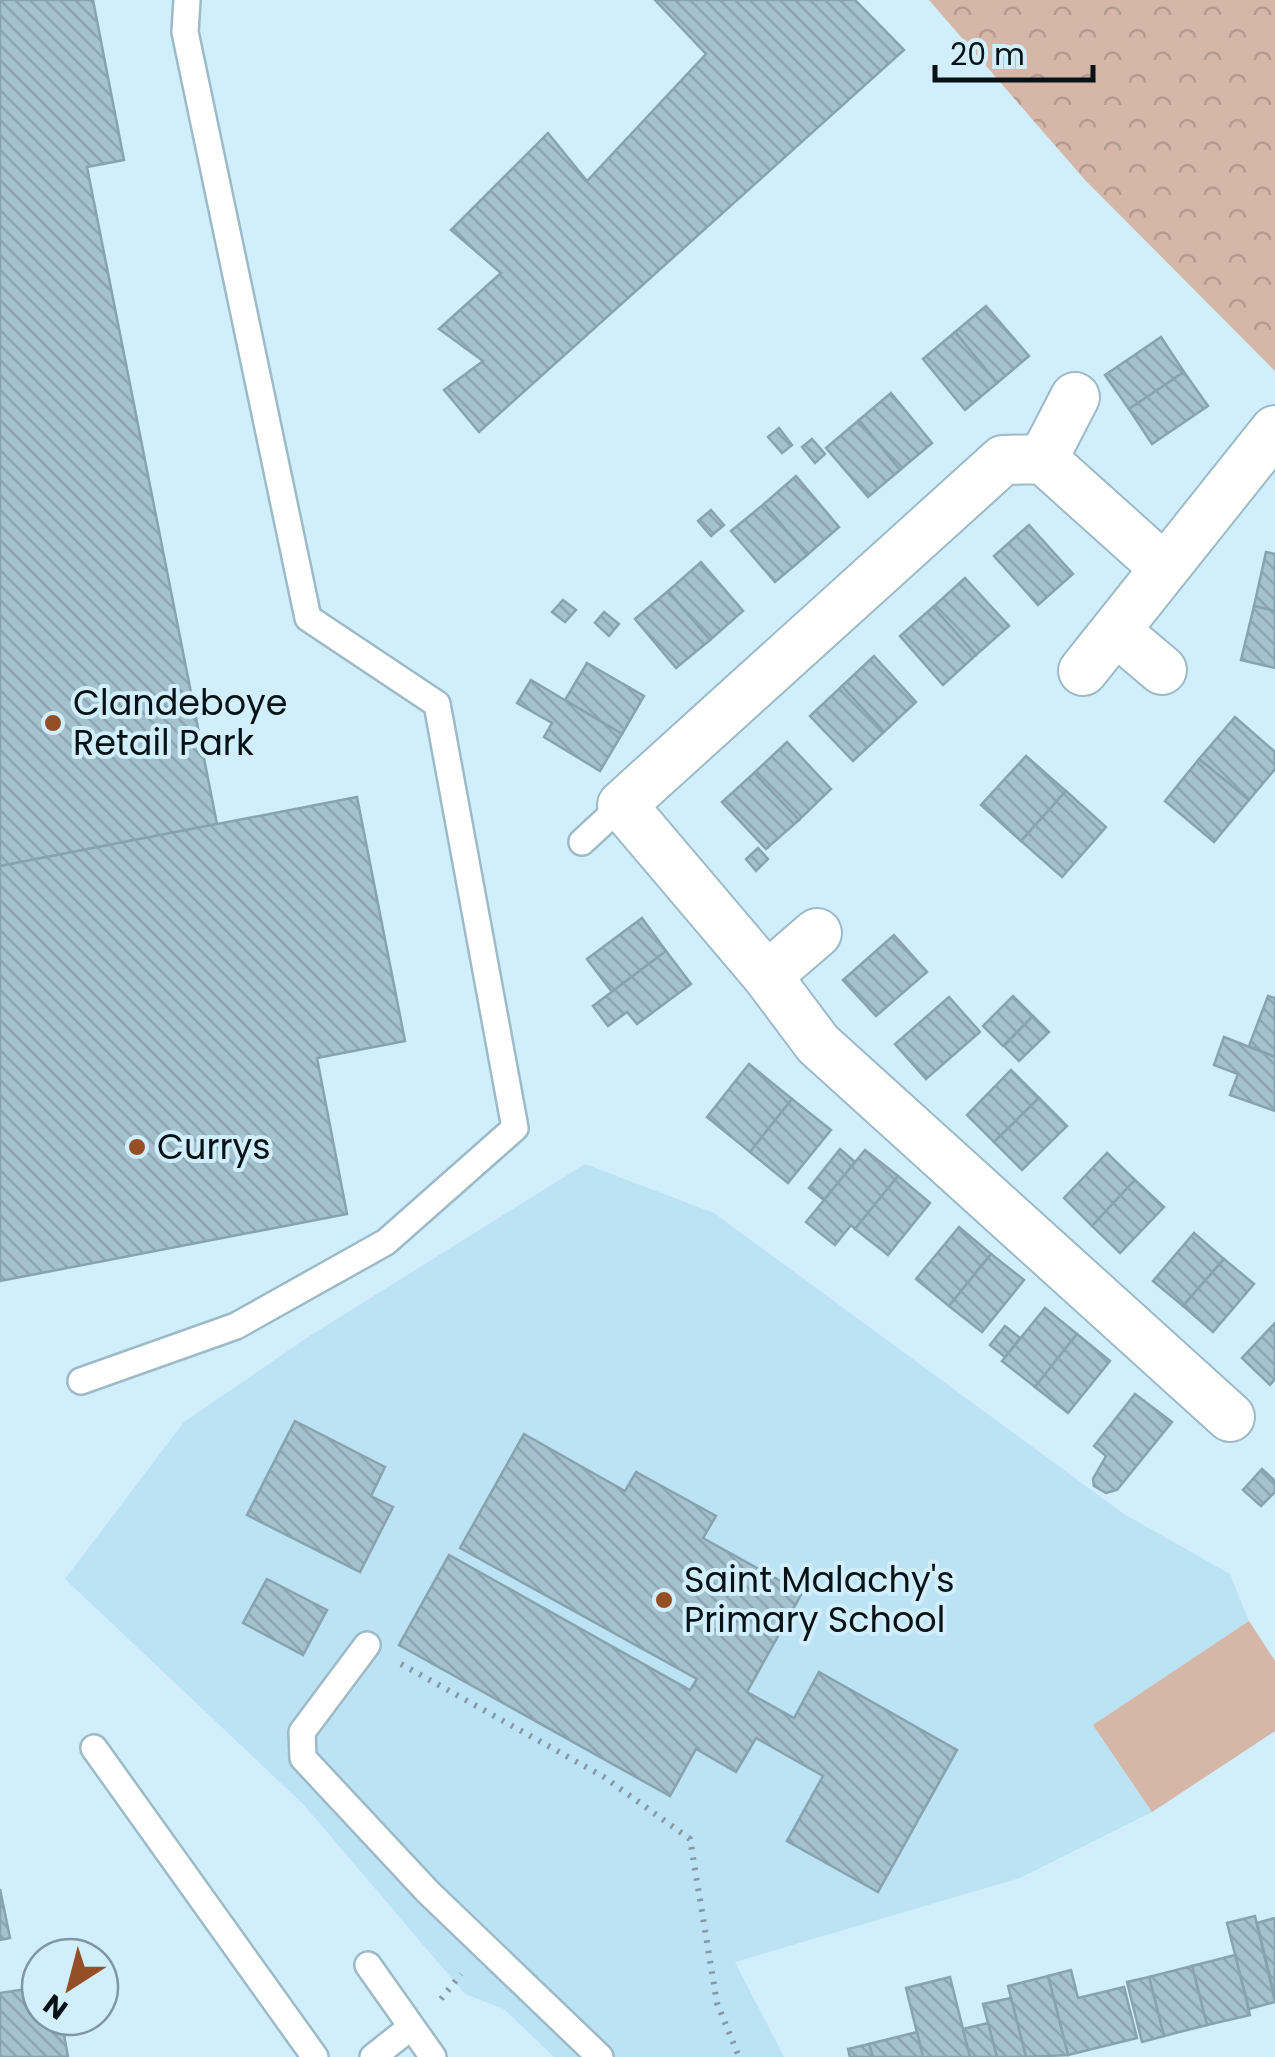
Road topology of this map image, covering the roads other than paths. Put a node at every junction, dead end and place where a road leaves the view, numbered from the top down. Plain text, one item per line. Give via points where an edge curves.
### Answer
1 (186, 0) edge
2 (1075, 397) dead end
3 (1275, 430) edge
4 (1043, 459) junction
5 (1162, 566) junction
6 (1116, 631) junction
7 (1162, 670) dead end
8 (1083, 671) dead end
9 (622, 805) junction
10 (582, 842) dead end
11 (817, 933) dead end
12 (767, 976) junction
13 (81, 1381) dead end
14 (1230, 1416) dead end
15 (367, 1645) road end
16 (94, 1748) dead end
17 (368, 1964) dead end
18 (411, 2028) junction
19 (315, 2057) edge
20 (374, 2057) edge
21 (432, 2057) edge
22 (600, 2057) edge

1 - 13 lane via 186,32 308,618 438,704 515,1128 386,1242 236,1326
2 - 4 street
3 - 5 street
4 - 5 street
4 - 9 street via 1003,460
5 - 6 street
6 - 7 street
6 - 8 street
9 - 10 lane
9 - 12 street
11 - 12 street
12 - 14 street via 818,1044
15 - 22 lane via 302,1732 303,1758 428,1892
16 - 19 lane
17 - 18 lane
18 - 20 lane
18 - 21 lane

